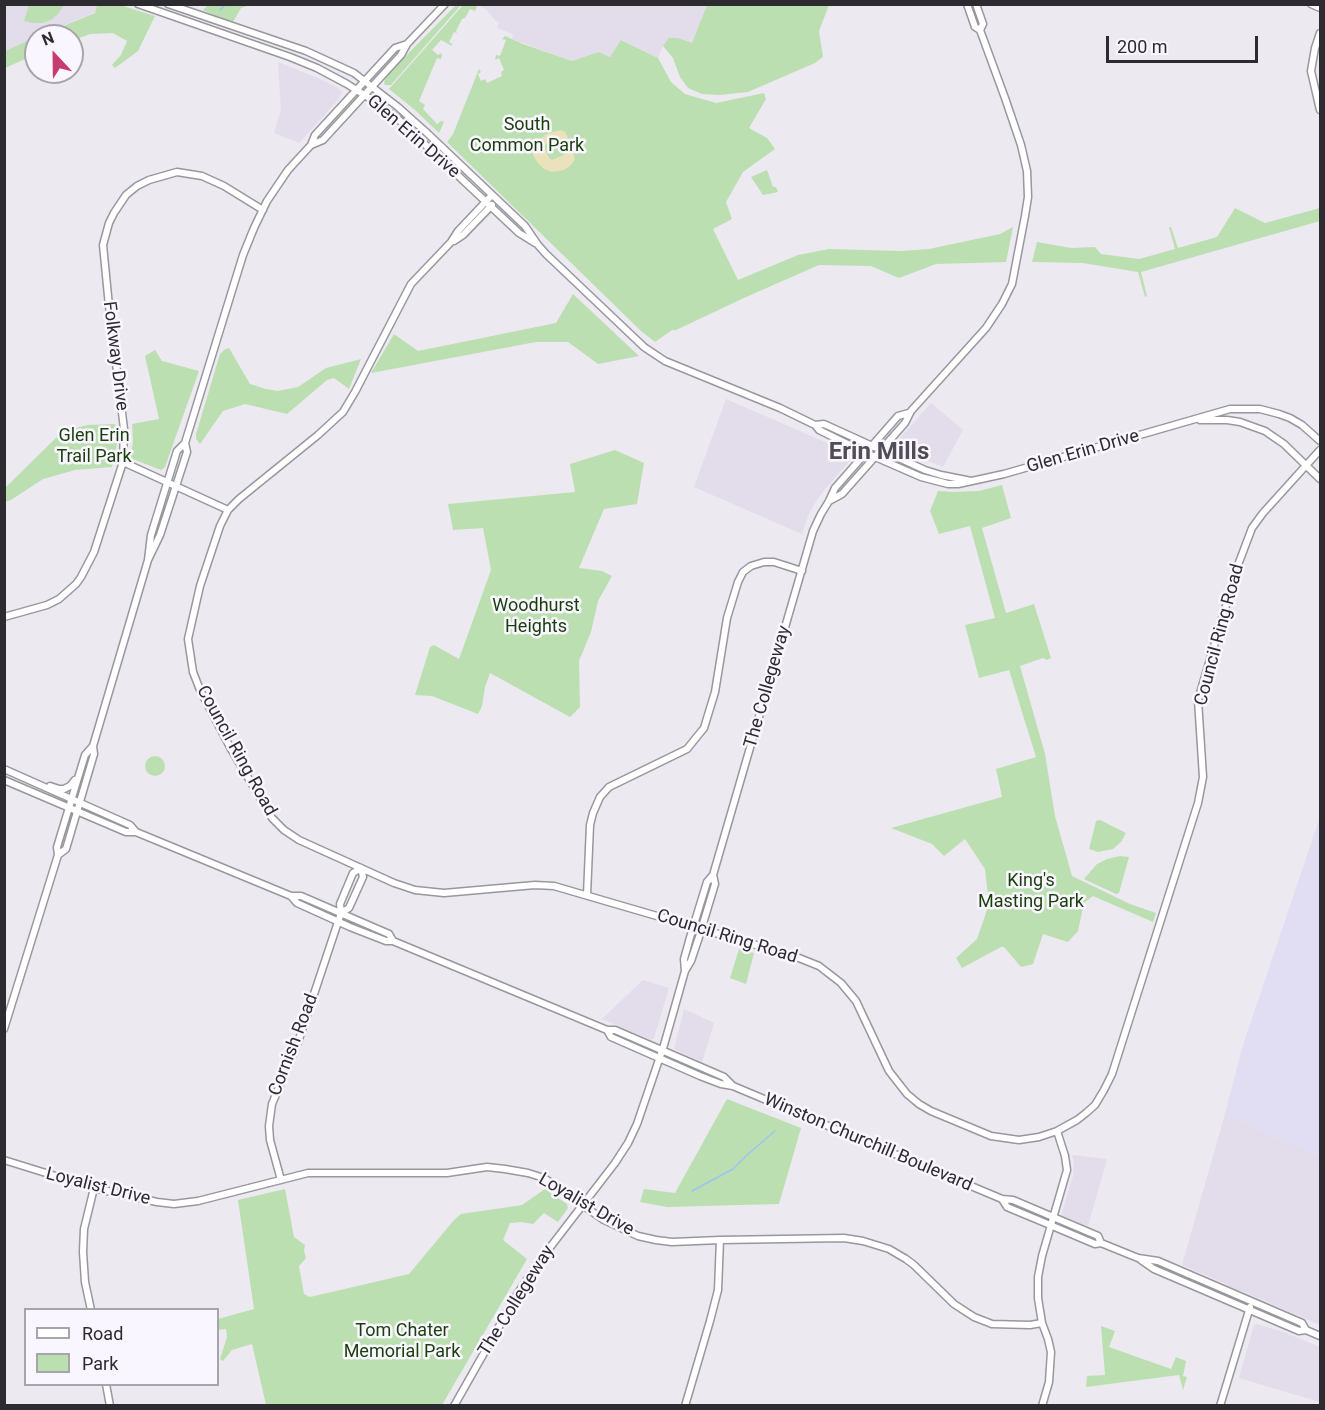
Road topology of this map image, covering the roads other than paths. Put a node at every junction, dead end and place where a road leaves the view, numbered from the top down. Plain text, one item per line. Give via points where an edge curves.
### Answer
1 (138, 4) edge
2 (168, 4) edge
3 (444, 4) edge
4 (967, 4) edge
5 (976, 4) edge
6 (1311, 4) edge
7 (1320, 8) edge
8 (980, 30) junction
9 (1320, 33) edge
10 (407, 44) junction
11 (365, 81) junction
12 (372, 86) junction
13 (357, 90) junction
14 (364, 95) junction
15 (1320, 110) edge
16 (311, 145) junction
17 (495, 197) junction
18 (488, 204) junction
19 (263, 210) junction
20 (538, 245) junction
21 (909, 413) junction
22 (1193, 420) junction
23 (815, 425) junction
24 (1320, 441) edge
25 (185, 442) junction
26 (873, 445) junction
27 (882, 449) junction
28 (1320, 450) edge
29 (866, 453) junction
30 (875, 457) junction
31 (123, 462) junction
32 (1307, 465) junction
33 (1320, 479) edge
34 (972, 481) junction
35 (167, 482) junction
36 (176, 486) junction
37 (829, 501) junction
38 (228, 510) junction
39 (148, 560) junction
40 (802, 571) junction
41 (4, 617) edge
42 (93, 746) junction
43 (85, 755) junction
44 (4, 769) edge
45 (24, 779) junction
46 (4, 780) edge
47 (71, 799) junction
48 (80, 803) junction
49 (69, 808) junction
50 (77, 812) junction
51 (136, 832) junction
52 (58, 855) junction
53 (361, 868) junction
54 (713, 875) junction
55 (587, 895) junction
56 (291, 896) junction
57 (341, 913) junction
58 (338, 921) junction
59 (694, 927) junction
60 (701, 929) junction
61 (393, 941) junction
62 (685, 971) junction
63 (4, 1029) edge
64 (607, 1030) junction
65 (662, 1050) junction
66 (659, 1058) junction
67 (733, 1086) junction
68 (1057, 1131) junction
69 (4, 1160) edge
70 (281, 1180) junction
71 (94, 1188) junction
72 (1002, 1199) junction
73 (583, 1205) junction
74 (1054, 1217) junction
75 (1051, 1226) junction
76 (720, 1240) junction
77 (1101, 1244) junction
78 (1138, 1258) junction
79 (1252, 1301) junction
80 (91, 1308) edge
81 (1249, 1309) junction
82 (1042, 1323) junction
83 (1306, 1330) junction
84 (1320, 1336) edge
85 (106, 1386) edge
86 (110, 1406) edge
87 (454, 1406) edge
88 (685, 1406) edge
89 (1042, 1406) edge
90 (1220, 1406) edge

1 - 13 street, Glen Erin Drive via 303,62
2 - 11 street, Glen Erin Drive via 306,51
3 - 10 street
4 - 8 street, The Collegeway via 975,27
5 - 8 street, The Collegeway via 983,24
6 - 7 street
8 - 21 street, The Collegeway via 1025,158 1026,216 1008,294 986,328
9 - 15 street via 1311,71
10 - 11 street via 396,48
10 - 12 street
11 - 12 street, Glen Erin Drive
11 - 13 street
12 - 14 street
12 - 17 street, Glen Erin Drive
13 - 14 street, Glen Erin Drive
13 - 16 street via 315,135
14 - 16 street via 323,140
14 - 18 street, Glen Erin Drive via 409,128
16 - 19 street via 278,184
17 - 18 street, Council Ring Road
17 - 20 street, Glen Erin Drive
18 - 20 street, Glen Erin Drive via 519,234
18 - 38 street, Council Ring Road via 411,284 343,412
19 - 25 street via 243,255
19 - 31 street, Folkway Drive via 202,176 177,172 137,186 114,213 103,245 124,429
20 - 23 street, Glen Erin Drive via 633,338 665,361
21 - 26 street, The Collegeway via 898,416
21 - 27 street, The Collegeway
22 - 24 street, Glen Erin Drive via 1217,411 1260,409 1290,418
22 - 32 street, Glen Erin Drive via 1249,424 1275,436
22 - 34 street, Glen Erin Drive
23 - 26 street, Glen Erin Drive via 824,424
23 - 29 street, Glen Erin Drive
25 - 35 street via 177,451
25 - 36 street via 187,452
26 - 27 street, Glen Erin Drive
26 - 29 street, The Collegeway
27 - 30 street, The Collegeway
27 - 34 street, Glen Erin Drive via 924,470
28 - 32 street, Council Ring Road
29 - 30 street, Glen Erin Drive
29 - 37 street, The Collegeway via 835,488
30 - 34 street, Glen Erin Drive via 948,484
30 - 37 street, The Collegeway via 842,494
31 - 35 street
31 - 41 street, Folkway Drive via 94,552 76,584 47,605
32 - 33 street, Glen Erin Drive
32 - 68 street, Council Ring Road via 1252,528 1238,565 1198,700 1203,777 1198,803 1112,1074 1095,1105
35 - 36 street
35 - 39 street via 151,535
36 - 38 street
36 - 39 street
37 - 40 street, The Collegeway via 813,531
38 - 53 street, Council Ring Road via 200,586 190,627 193,672 231,749 272,818 299,840
39 - 42 street
40 - 54 street, The Collegeway
40 - 55 street via 764,562 743,572 727,618 715,692 704,728 687,748 609,786 600,796 590,825
42 - 43 street
42 - 48 street
43 - 45 street via 73,783 66,788 59,789 28,776
43 - 47 street
44 - 45 street, Winston Churchill Boulevard
45 - 47 street, Winston Churchill Boulevard
46 - 49 street, Winston Churchill Boulevard
47 - 48 street, Winston Churchill Boulevard
47 - 49 street
48 - 50 street
48 - 51 street, Winston Churchill Boulevard via 130,825
49 - 50 street, Winston Churchill Boulevard
49 - 52 street
50 - 51 street, Winston Churchill Boulevard via 126,832
50 - 52 street via 66,849
51 - 56 street, Winston Churchill Boulevard
52 - 63 street
53 - 55 street, Council Ring Road via 415,890 544,885
53 - 57 street, Cornish Road via 363,877 350,908
54 - 59 street, The Collegeway via 707,882
54 - 60 street, The Collegeway via 715,884
55 - 59 street, Council Ring Road
56 - 57 street, Winston Churchill Boulevard via 302,896
56 - 58 street, Winston Churchill Boulevard via 297,903
57 - 58 street, Cornish Road
57 - 61 street, Winston Churchill Boulevard via 389,933
58 - 61 street, Winston Churchill Boulevard
58 - 70 street, Cornish Road via 269,1114 270,1140
59 - 60 street, Council Ring Road
59 - 62 street, The Collegeway via 684,959
60 - 62 street, The Collegeway
60 - 68 street, Council Ring Road via 804,960 835,977 860,1007 893,1077 925,1108 1000,1138 1029,1139
61 - 64 street, Winston Churchill Boulevard
62 - 65 street, The Collegeway
64 - 65 street, Winston Churchill Boulevard
64 - 66 street, Winston Churchill Boulevard via 611,1037
65 - 66 street, The Collegeway
65 - 67 street, Winston Churchill Boulevard via 723,1077
66 - 67 street, Winston Churchill Boulevard
66 - 73 street, The Collegeway via 628,1143
67 - 72 street, Winston Churchill Boulevard
68 - 74 street via 1067,1170
69 - 71 street, Loyalist Drive
70 - 71 street, Loyalist Drive via 174,1204
70 - 73 street, Loyalist Drive via 317,1173 447,1173 487,1167 544,1178
71 - 80 street via 82,1252
72 - 74 street, Winston Churchill Boulevard
72 - 75 street, Winston Churchill Boulevard via 1007,1207
73 - 76 street, Loyalist Drive via 638,1236 672,1242
73 - 87 street, The Collegeway via 518,1293
74 - 75 street
74 - 77 street, Winston Churchill Boulevard via 1098,1236
75 - 77 street, Winston Churchill Boulevard
75 - 82 street via 1038,1278
76 - 82 street, Loyalist Drive via 863,1241 889,1249 915,1265 954,1304 974,1317 992,1324
76 - 88 street via 718,1290
77 - 78 street, Winston Churchill Boulevard
78 - 79 street, Winston Churchill Boulevard via 1158,1261
78 - 81 street, Winston Churchill Boulevard via 1154,1269
79 - 81 street
79 - 83 street, Winston Churchill Boulevard via 1302,1323
81 - 83 street, Winston Churchill Boulevard
81 - 90 street
82 - 89 street via 1050,1352 1049,1382
83 - 84 street, Winston Churchill Boulevard
85 - 86 street

